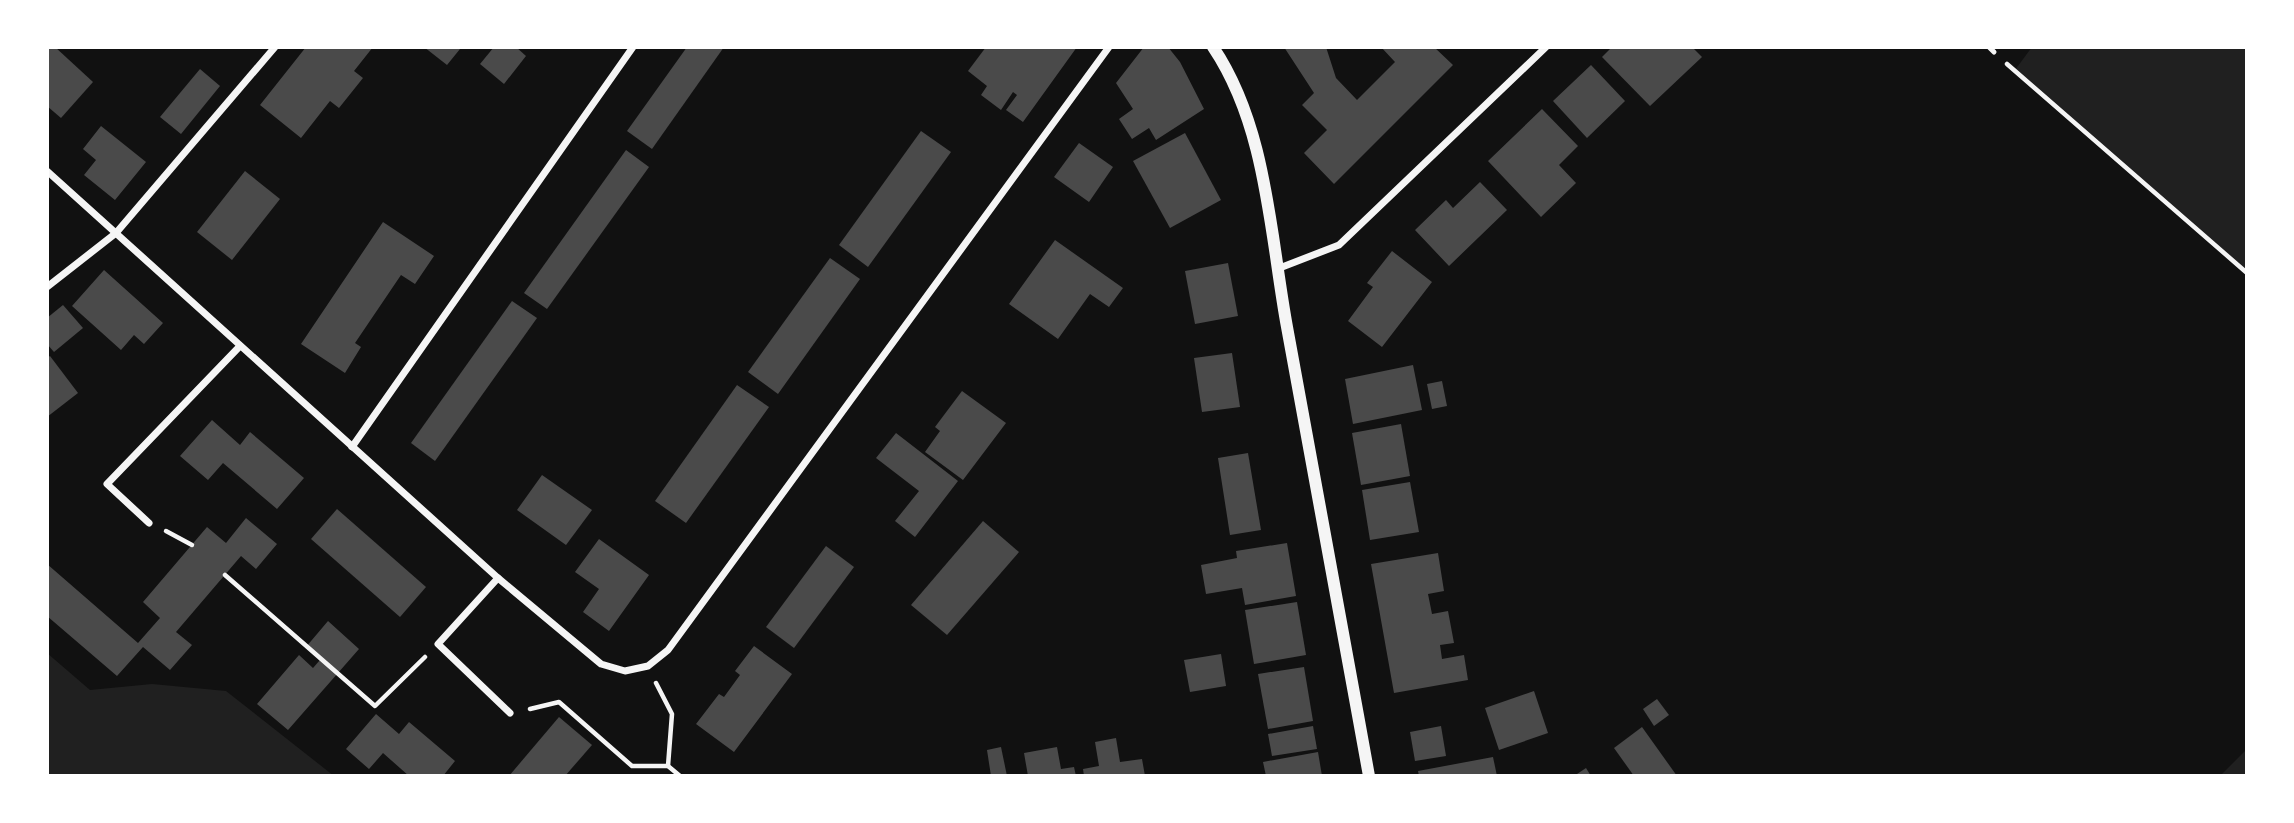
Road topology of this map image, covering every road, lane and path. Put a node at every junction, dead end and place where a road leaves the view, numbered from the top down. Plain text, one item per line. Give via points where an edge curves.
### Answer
1 (275, 47) edge
2 (633, 47) edge
3 (1108, 47) edge
4 (1213, 47) edge
5 (1541, 49) edge
6 (1991, 50) edge
7 (47, 171) edge
8 (116, 233) junction
9 (1277, 269) junction
10 (2247, 273) edge
11 (47, 287) edge
12 (240, 346) junction
13 (352, 447) junction
14 (149, 523) joint
15 (192, 545) dead end
16 (225, 575) dead end
17 (498, 578) junction
18 (438, 644) junction
19 (648, 666) junction
20 (510, 713) joint
21 (668, 766) junction
22 (680, 776) edge
23 (1369, 776) edge

1 - 8 street
2 - 13 street
3 - 19 street via 668,650
4 - 9 street via 1246,110 1261,164
5 - 9 street via 1339,245
6 - 10 path
7 - 8 street
8 - 11 street
8 - 12 street
9 - 23 street
12 - 13 street
12 - 14 street via 107,485
13 - 17 street
14 - 15 path
16 - 18 path via 375,706
17 - 18 street
17 - 19 street via 601,664 625,671
18 - 20 street
19 - 21 path via 672,714
20 - 21 path via 559,702 632,766
21 - 22 path

